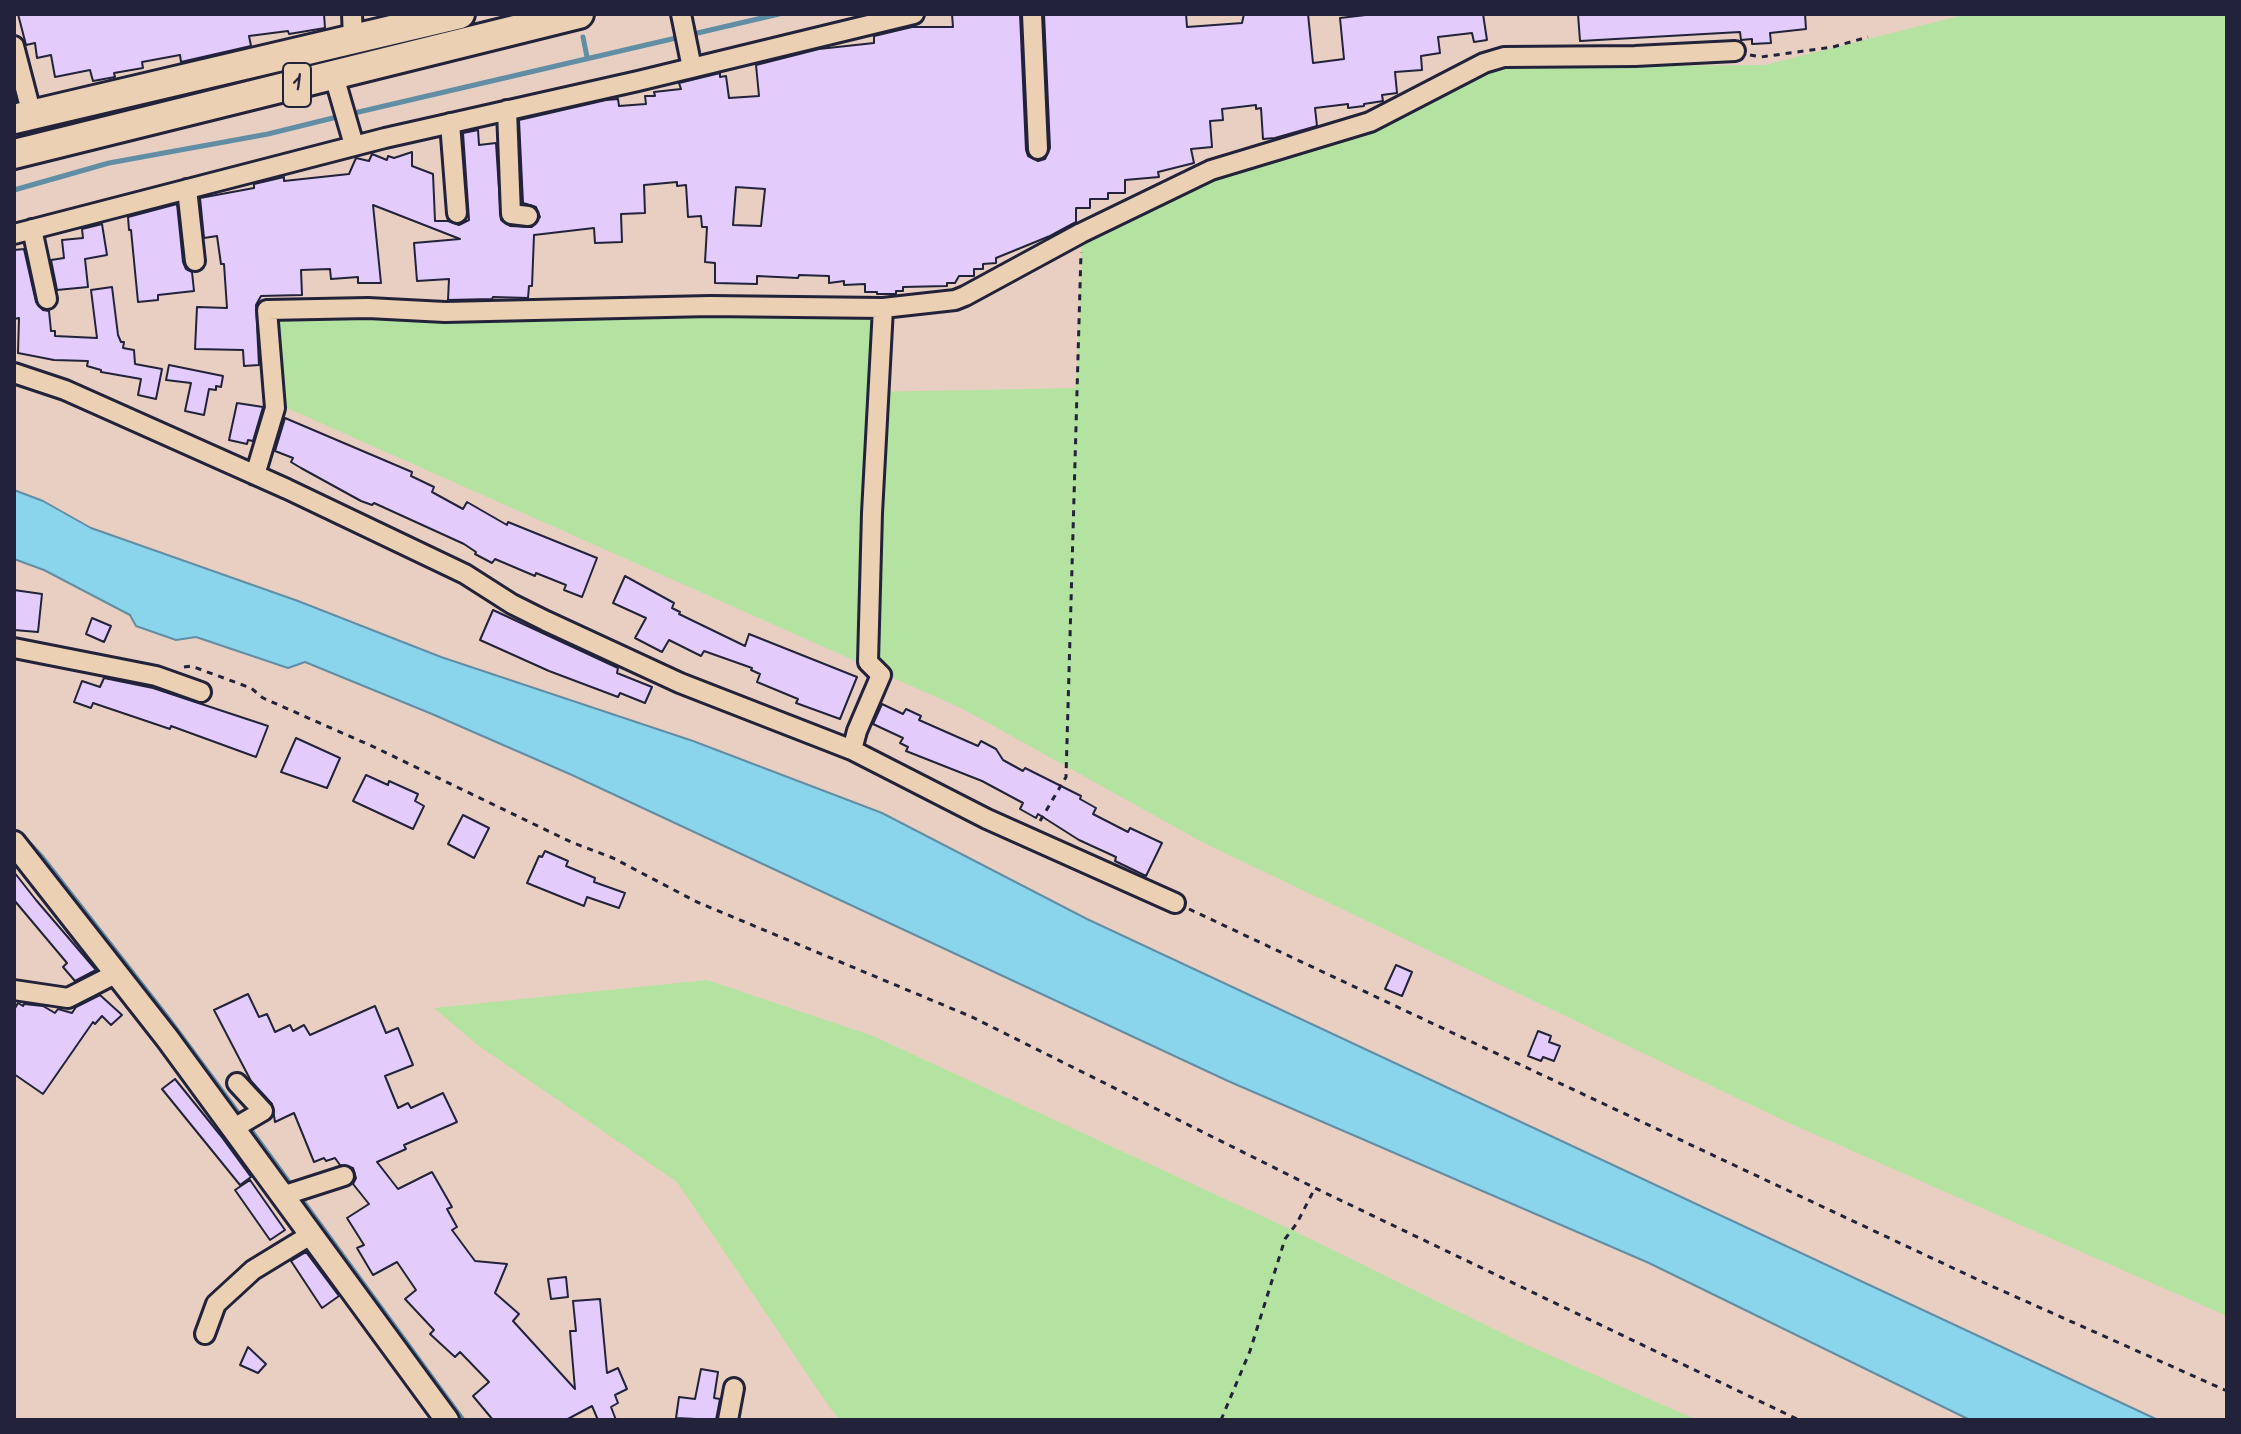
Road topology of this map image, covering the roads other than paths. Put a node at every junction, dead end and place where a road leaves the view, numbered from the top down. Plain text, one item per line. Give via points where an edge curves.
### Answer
1 (460, 14) edge
2 (579, 14) edge
3 (681, 14) edge
4 (914, 14) edge
5 (1032, 14) edge
6 (352, 26) edge
7 (14, 46) edge
8 (1735, 51) road end
9 (690, 61) junction
10 (335, 82) junction
11 (507, 110) junction
12 (23, 117) edge
13 (450, 123) junction
14 (353, 142) junction
15 (1038, 149) dead end
16 (14, 154) edge
17 (187, 189) junction
18 (457, 213) dead end
19 (528, 216) dead end
20 (23, 232) edge
21 (195, 261) dead end
22 (47, 299) dead end
23 (883, 308) junction
24 (14, 373) edge
25 (255, 475) junction
26 (14, 648) edge
27 (201, 692) dead end
28 (852, 750) junction
29 (18, 848) edge
30 (1175, 903) road end
31 (115, 974) junction
32 (14, 990) edge
33 (237, 1083) dead end
34 (236, 1127) junction
35 (344, 1176) dead end
36 (286, 1195) junction
37 (312, 1234) junction
38 (205, 1334) dead end
39 (734, 1388) dead end
40 (447, 1420) edge
41 (728, 1420) edge

1 - 6 highway, 1
2 - 10 highway, 1
3 - 9 street
4 - 9 street
5 - 15 street
6 - 12 highway, 1
7 - 12 street
8 - 23 street via 1504,57 1484,63 1370,122 1211,170 955,300
9 - 11 street
10 - 14 street
10 - 16 highway, 1
11 - 13 street
11 - 19 street via 511,214
13 - 14 street
13 - 18 street
14 - 17 street
17 - 20 street
17 - 21 street
20 - 22 street
23 - 25 street via 267,310 275,408
23 - 28 street via 868,662 881,675
24 - 25 street via 65,390
25 - 28 street via 680,683
26 - 27 street via 156,676
28 - 30 street via 987,819
29 - 31 street
31 - 32 street via 68,998
31 - 34 street
33 - 34 street via 263,1111
34 - 36 street
35 - 36 street
36 - 37 street
37 - 38 street via 253,1270 216,1304
37 - 40 street
39 - 41 street

